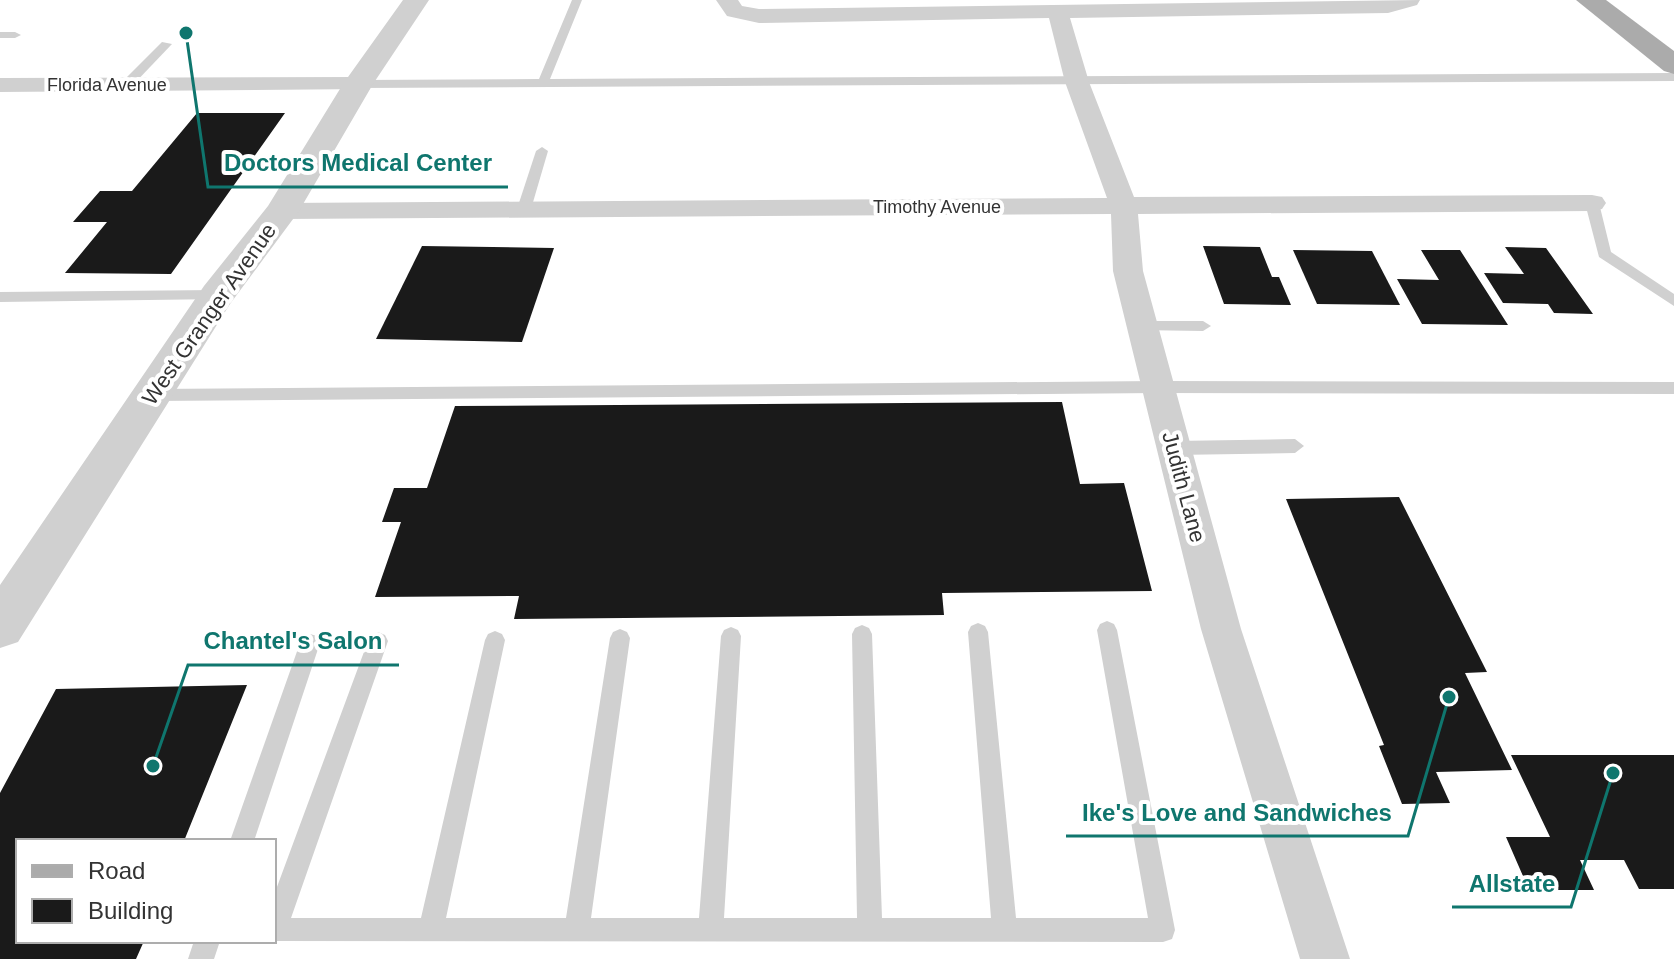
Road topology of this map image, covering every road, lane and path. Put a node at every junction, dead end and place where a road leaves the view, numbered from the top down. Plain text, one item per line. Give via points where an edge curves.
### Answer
1 (416, 0) edge
2 (577, 0) edge
3 (1589, 0) edge
4 (1409, 1) edge
5 (731, 5) edge
6 (1058, 13) junction
7 (0, 35) edge
8 (15, 35) dead end
9 (166, 44) dead end
10 (1674, 65) edge
11 (1674, 77) edge
12 (1077, 82) junction
13 (543, 83) junction
14 (358, 84) junction
15 (0, 85) edge
16 (126, 85) junction
17 (542, 151) dead end
18 (1592, 203) joint
19 (1124, 206) junction
20 (524, 209) junction
21 (282, 211) junction
22 (217, 295) junction
23 (0, 297) edge
24 (1674, 301) edge
25 (1142, 326) junction
26 (1203, 326) dead end
27 (1158, 387) junction
28 (1674, 388) edge
29 (152, 395) junction
30 (1295, 446) dead end
31 (1174, 448) junction
32 (0, 626) edge
33 (1107, 630) dead end
34 (978, 632) dead end
35 (862, 634) dead end
36 (731, 636) dead end
37 (620, 638) dead end
38 (495, 640) dead end
39 (378, 641) dead end
40 (310, 643) dead end
41 (243, 839) edge
42 (276, 924) edge
43 (276, 930) edge
44 (431, 930) junction
45 (577, 930) junction
46 (711, 930) junction
47 (870, 930) junction
48 (1005, 930) junction
49 (1325, 959) edge

1 - 14 street, West Granger Avenue
2 - 13 lane
3 - 10 main road
4 - 6 street via 1388,7
5 - 6 street via 759,16
6 - 12 street, Judith Lane
7 - 8 lane
9 - 16 lane
11 - 12 lane
12 - 13 lane
12 - 19 street, Judith Lane
13 - 14 lane
14 - 16 street, Florida Avenue
14 - 21 street, West Granger Avenue
15 - 16 street, Florida Avenue
17 - 20 lane
18 - 19 street, Timothy Avenue
18 - 24 lane via 1604,254
19 - 20 street, Timothy Avenue
19 - 25 street, Judith Lane via 1128,271
20 - 21 street, Timothy Avenue
21 - 22 street, West Granger Avenue
22 - 23 lane
22 - 29 street, West Granger Avenue
25 - 26 lane
25 - 27 street, Judith Lane
27 - 28 lane
27 - 29 lane
27 - 31 street, Judith Lane
29 - 32 street, West Granger Avenue
30 - 31 lane
31 - 49 street, Judith Lane via 1221,629
33 - 48 lane via 1163,930
34 - 48 lane
35 - 47 lane
36 - 46 lane
37 - 45 lane
38 - 44 lane
39 - 42 lane
40 - 41 lane
43 - 44 lane
44 - 45 lane
45 - 46 lane
46 - 47 lane
47 - 48 lane

